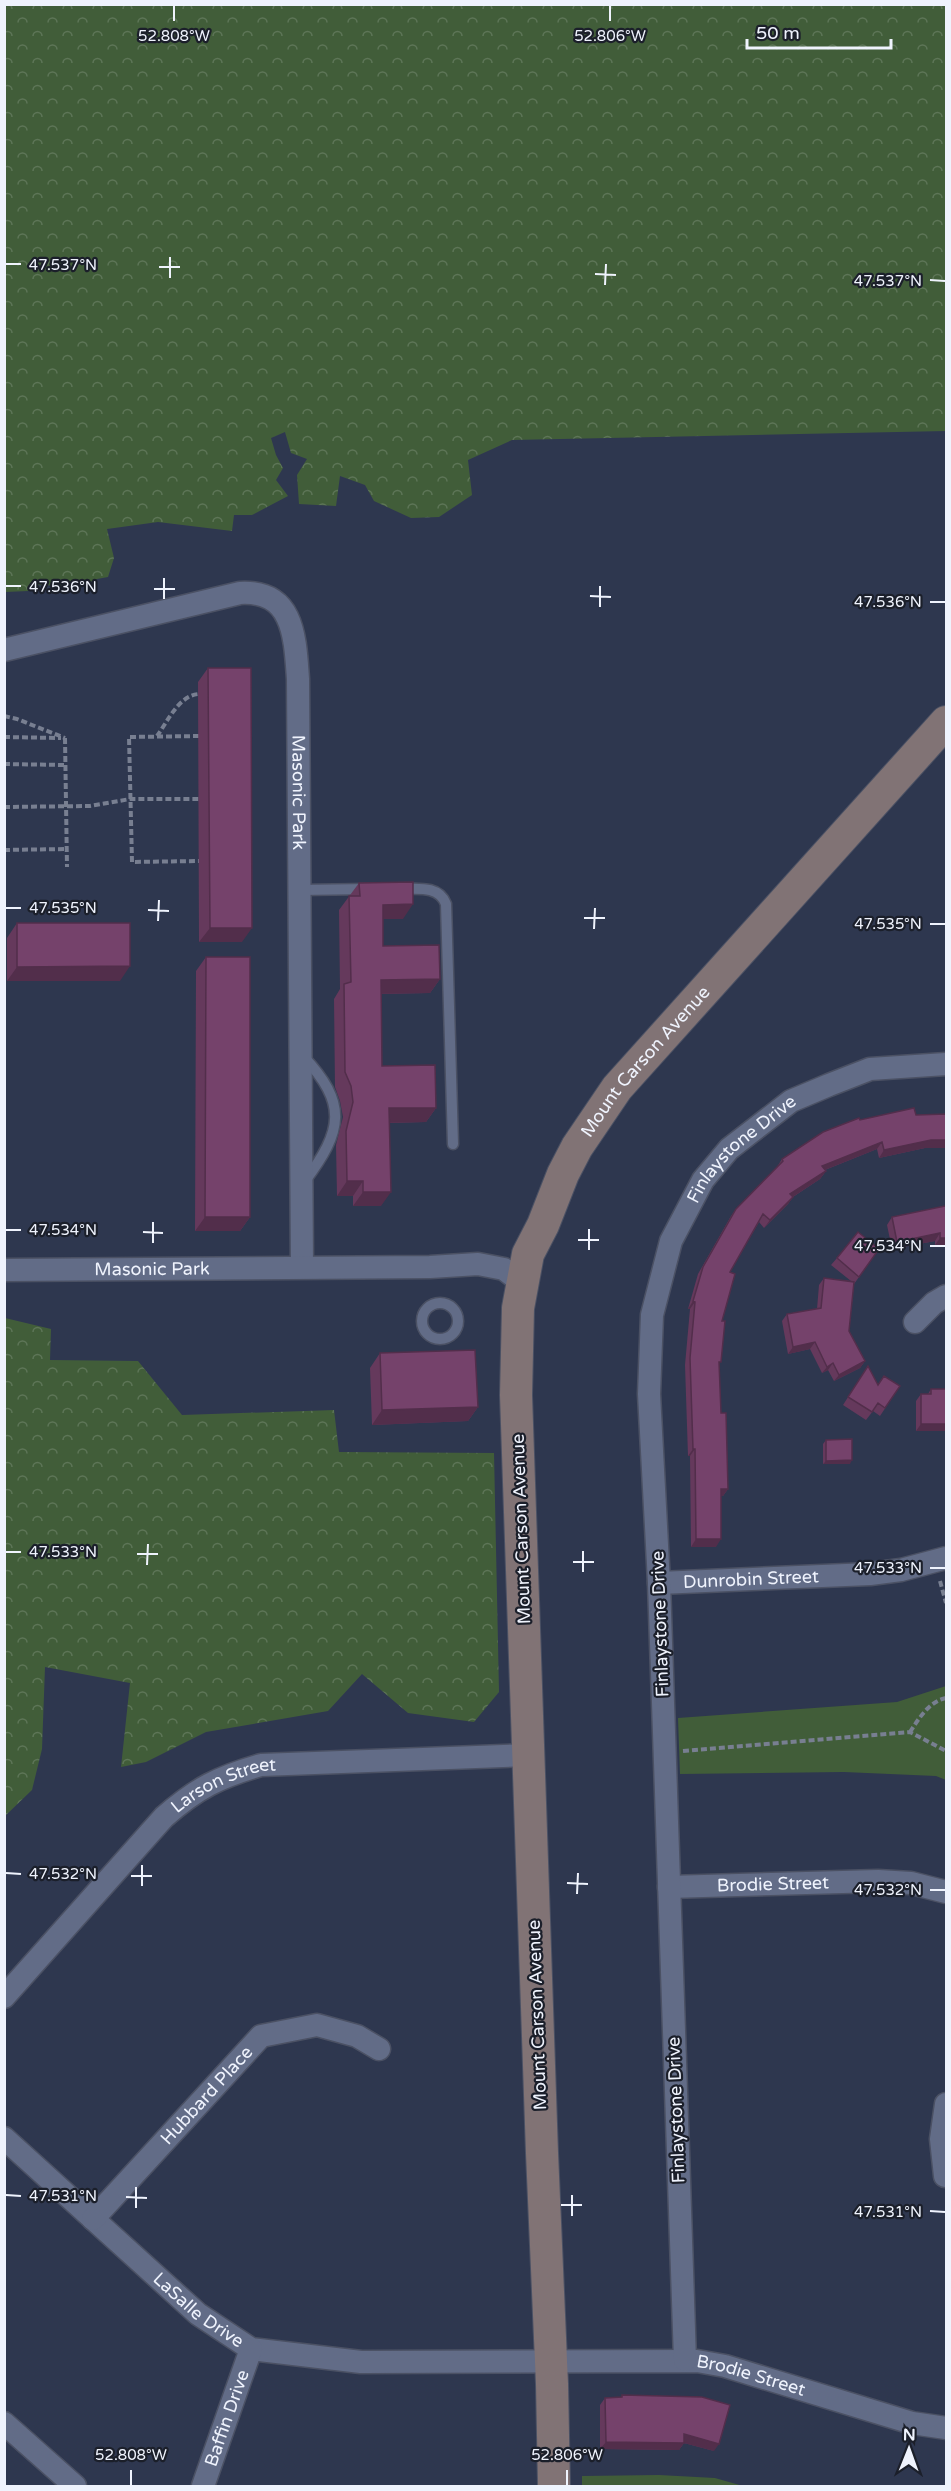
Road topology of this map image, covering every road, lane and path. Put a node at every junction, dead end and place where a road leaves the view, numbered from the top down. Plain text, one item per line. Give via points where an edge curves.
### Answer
1 (4, 650) edge
2 (199, 694) dead end
3 (4, 716) edge
4 (946, 722) edge
5 (157, 736) junction
6 (199, 736) dead end
7 (4, 737) edge
8 (65, 738) junction
9 (4, 764) edge
10 (65, 765) junction
11 (130, 799) junction
12 (199, 799) dead end
13 (66, 805) junction
14 (4, 807) edge
15 (66, 849) junction
16 (4, 850) edge
17 (199, 861) dead end
18 (66, 867) dead end
19 (299, 890) junction
20 (300, 1053) junction
21 (946, 1064) edge
22 (453, 1144) dead end
23 (301, 1186) junction
24 (302, 1267) junction
25 (4, 1270) edge
26 (522, 1284) junction
27 (946, 1296) edge
28 (915, 1322) dead end
29 (946, 1558) edge
30 (659, 1583) junction
31 (946, 1698) edge
32 (910, 1732) junction
33 (946, 1751) edge
34 (664, 1753) junction
35 (529, 1755) junction
36 (669, 1887) junction
37 (946, 1892) edge
38 (4, 1997) edge
39 (379, 2049) dead end
40 (946, 2104) edge
41 (4, 2138) edge
42 (945, 2176) dead end
43 (93, 2219) junction
44 (250, 2349) junction
45 (685, 2360) junction
46 (551, 2362) junction
47 (4, 2423) edge
48 (946, 2428) edge
49 (75, 2487) edge
50 (203, 2487) edge
51 (554, 2487) edge

1 - 19 street, Masonic Park via 223,595 250,592 277,602 288,619 296,655
2 - 5 path via 184,699
3 - 8 path
4 - 26 main road, Mount Carson Avenue via 616,1088 593,1119 563,1174 528,1254
5 - 6 path
5 - 11 path via 129,736
7 - 8 path
8 - 10 path
9 - 10 path
10 - 13 path
11 - 12 path
11 - 13 path via 90,806
11 - 17 path via 132,862
13 - 14 path
13 - 15 path
15 - 16 path
15 - 18 path
19 - 20 street, Masonic Park
19 - 22 lane via 432,890 441,895 446,904
20 - 23 street, Masonic Park
20 - 23 lane via 329,1090 334,1122 331,1142
21 - 30 street, Finlaystone Drive via 870,1069 791,1101 729,1149 690,1203 671,1241 652,1315 649,1394
23 - 24 street, Masonic Park
24 - 25 street, Masonic Park
24 - 26 street, Masonic Park via 478,1264 504,1269
26 - 35 main road, Mount Carson Avenue via 516,1395
27 - 28 street
29 - 30 street, Dunrobin Street via 870,1574
30 - 34 street, Finlaystone Drive
31 - 32 path via 923,1712
32 - 33 path
32 - 34 path
34 - 36 street, Finlaystone Drive
35 - 38 street, Larson Street via 261,1765 225,1775 188,1795 164,1817
35 - 46 main road, Mount Carson Avenue
36 - 37 street, Brodie Street via 878,1881 911,1883
36 - 45 street, Finlaystone Drive
39 - 43 street, Hubbard Place via 357,2036 317,2025 261,2036
40 - 42 street via 941,2139
41 - 43 street, LaSalle Drive
43 - 44 street, LaSalle Drive via 198,2314
44 - 46 street, LaSalle Drive via 362,2362
44 - 50 street, Baffin Drive
45 - 46 street, Brodie Street
45 - 48 street, Brodie Street via 718,2364 912,2423
46 - 51 main road, Mount Carson Avenue
47 - 49 street

